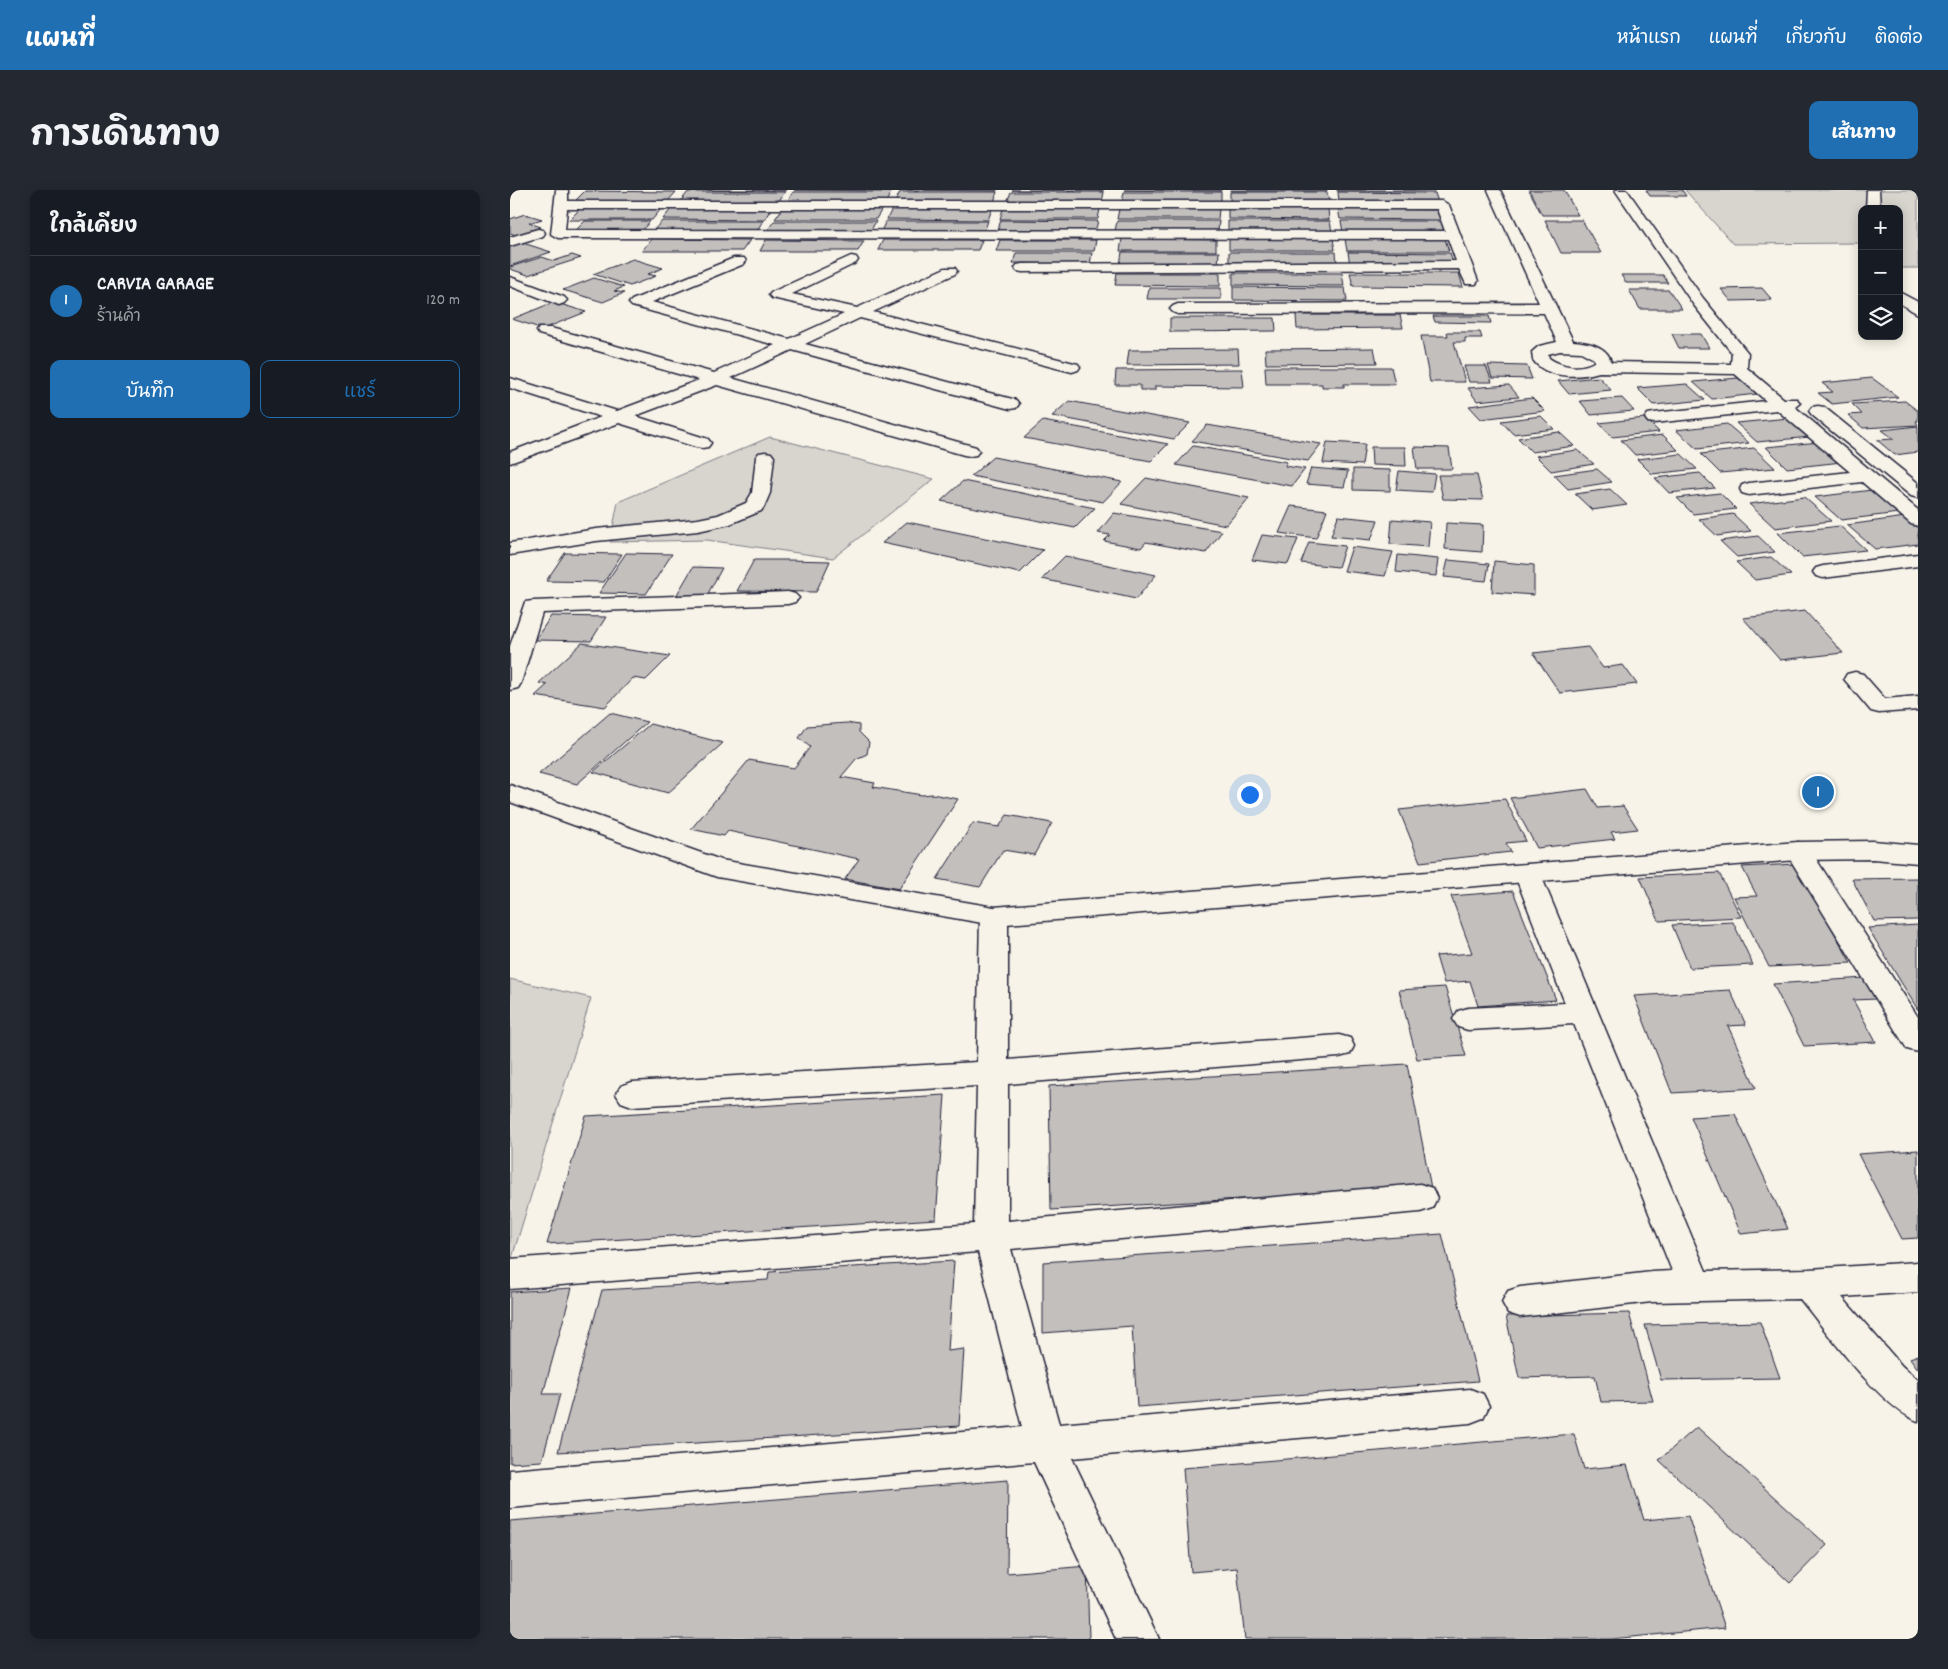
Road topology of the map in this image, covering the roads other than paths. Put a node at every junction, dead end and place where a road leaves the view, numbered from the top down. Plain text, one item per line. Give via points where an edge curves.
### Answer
1 (562, 190) edge
2 (684, 190) edge
3 (789, 190) edge
4 (894, 190) edge
5 (1000, 190) edge
6 (1106, 190) edge
7 (1223, 190) edge
8 (1332, 190) edge
9 (1494, 190) edge
10 (1621, 190) edge
11 (1873, 190) edge
12 (560, 205) junction
13 (672, 205) junction
14 (778, 205) junction
15 (886, 205) junction
16 (996, 205) junction
17 (1873, 205) edge
18 (1102, 220) junction
19 (1224, 220) junction
20 (1335, 220) junction
21 (538, 233) dead end
22 (646, 234) junction
23 (756, 234) junction
24 (870, 234) junction
25 (987, 234) junction
26 (1453, 235) junction
27 (510, 242) edge
28 (982, 249) dead end
29 (1465, 265) junction
30 (1342, 266) junction
31 (1221, 267) junction
32 (1022, 268) dead end
33 (1096, 268) junction
34 (950, 271) dead end
35 (510, 281) edge
36 (1471, 281) dead end
37 (618, 299) dead end
38 (1903, 299) edge
39 (559, 300) dead end
40 (637, 303) junction
41 (1350, 308) junction
42 (1549, 308) junction
43 (1178, 309) dead end
44 (1225, 309) junction
45 (1918, 310) edge
46 (859, 313) junction
47 (545, 331) dead end
48 (792, 344) junction
49 (1567, 346) junction
50 (1597, 359) junction
51 (1740, 361) junction
52 (1756, 361) dead end
53 (1072, 367) dead end
54 (714, 380) junction
55 (510, 383) edge
56 (1792, 389) dead end
57 (1805, 401) junction
58 (1010, 404) dead end
59 (1780, 404) junction
60 (616, 416) junction
61 (1654, 418) dead end
62 (702, 443) dead end
63 (970, 451) dead end
64 (765, 457) dead end
65 (510, 458) edge
66 (1866, 476) junction
67 (1748, 489) dead end
68 (1918, 492) edge
69 (1918, 520) edge
70 (510, 549) edge
71 (1918, 560) edge
72 (1823, 572) dead end
73 (788, 598) dead end
74 (1855, 680) dead end
75 (510, 684) edge
76 (1918, 703) edge
77 (510, 792) edge
78 (1798, 851) junction
79 (1918, 854) edge
80 (1527, 873) junction
81 (994, 916) junction
82 (1584, 1013) junction
83 (1468, 1019) dead end
84 (1918, 1041) edge
85 (1339, 1046) dead end
86 (993, 1074) junction
87 (632, 1094) dead end
88 (1420, 1198) dead end
89 (991, 1237) junction
90 (510, 1274) edge
91 (1918, 1277) edge
92 (1809, 1284) junction
93 (1695, 1286) junction
94 (1520, 1302) dead end
95 (1918, 1404) edge
96 (1470, 1406) dead end
97 (1045, 1443) junction
98 (510, 1489) edge
99 (1138, 1639) edge

1 - 12 street
2 - 13 street
3 - 14 street
4 - 15 street
5 - 16 street
6 - 18 street
7 - 19 street
8 - 20 street
9 - 42 street
10 - 51 street
11 - 17 street
12 - 13 street
12 - 22 street via 558,234
13 - 14 street
13 - 22 street
14 - 15 street
14 - 23 street
15 - 16 street
15 - 24 street
16 - 18 street
16 - 25 street
18 - 19 street
18 - 19 street
18 - 25 street
18 - 33 street
19 - 20 street
19 - 20 street
19 - 31 street
20 - 26 street
20 - 26 street via 1442,205
20 - 30 street
21 - 27 street
22 - 23 street
23 - 24 street
23 - 40 street via 743,255
24 - 25 street
24 - 46 street via 857,255 777,295
25 - 28 street
26 - 29 street
29 - 30 street
29 - 36 street
30 - 31 street
30 - 41 street
31 - 33 street
31 - 44 street
32 - 33 street
34 - 46 street
35 - 39 street
37 - 40 street
38 - 45 street
40 - 48 street
41 - 42 street
41 - 44 street
42 - 49 street
43 - 44 street
46 - 48 street
46 - 53 street
47 - 54 street
48 - 54 street
48 - 58 street
49 - 50 street via 1579,347
49 - 50 street via 1545,349 1540,352 1541,360 1553,367 1572,371
50 - 51 street
51 - 52 street
51 - 59 street
54 - 60 street
54 - 63 street
55 - 60 street
56 - 57 street
57 - 59 street
57 - 68 street
59 - 61 street
59 - 66 street
60 - 62 street
60 - 65 street
64 - 70 street via 761,493 754,507 723,520
66 - 67 street
66 - 69 street
71 - 72 street
73 - 75 street via 533,608
74 - 76 street via 1880,706
77 - 81 street via 717,868
78 - 79 street via 1873,850
78 - 80 street
78 - 84 street
80 - 81 street
80 - 82 street
81 - 86 street
82 - 83 street
82 - 93 street
85 - 86 street
86 - 87 street
86 - 89 street
88 - 89 street
89 - 90 street
89 - 97 street
91 - 92 street
92 - 93 street
92 - 95 street via 1889,1378
93 - 94 street via 1652,1287
96 - 97 street
97 - 98 street
97 - 99 street

